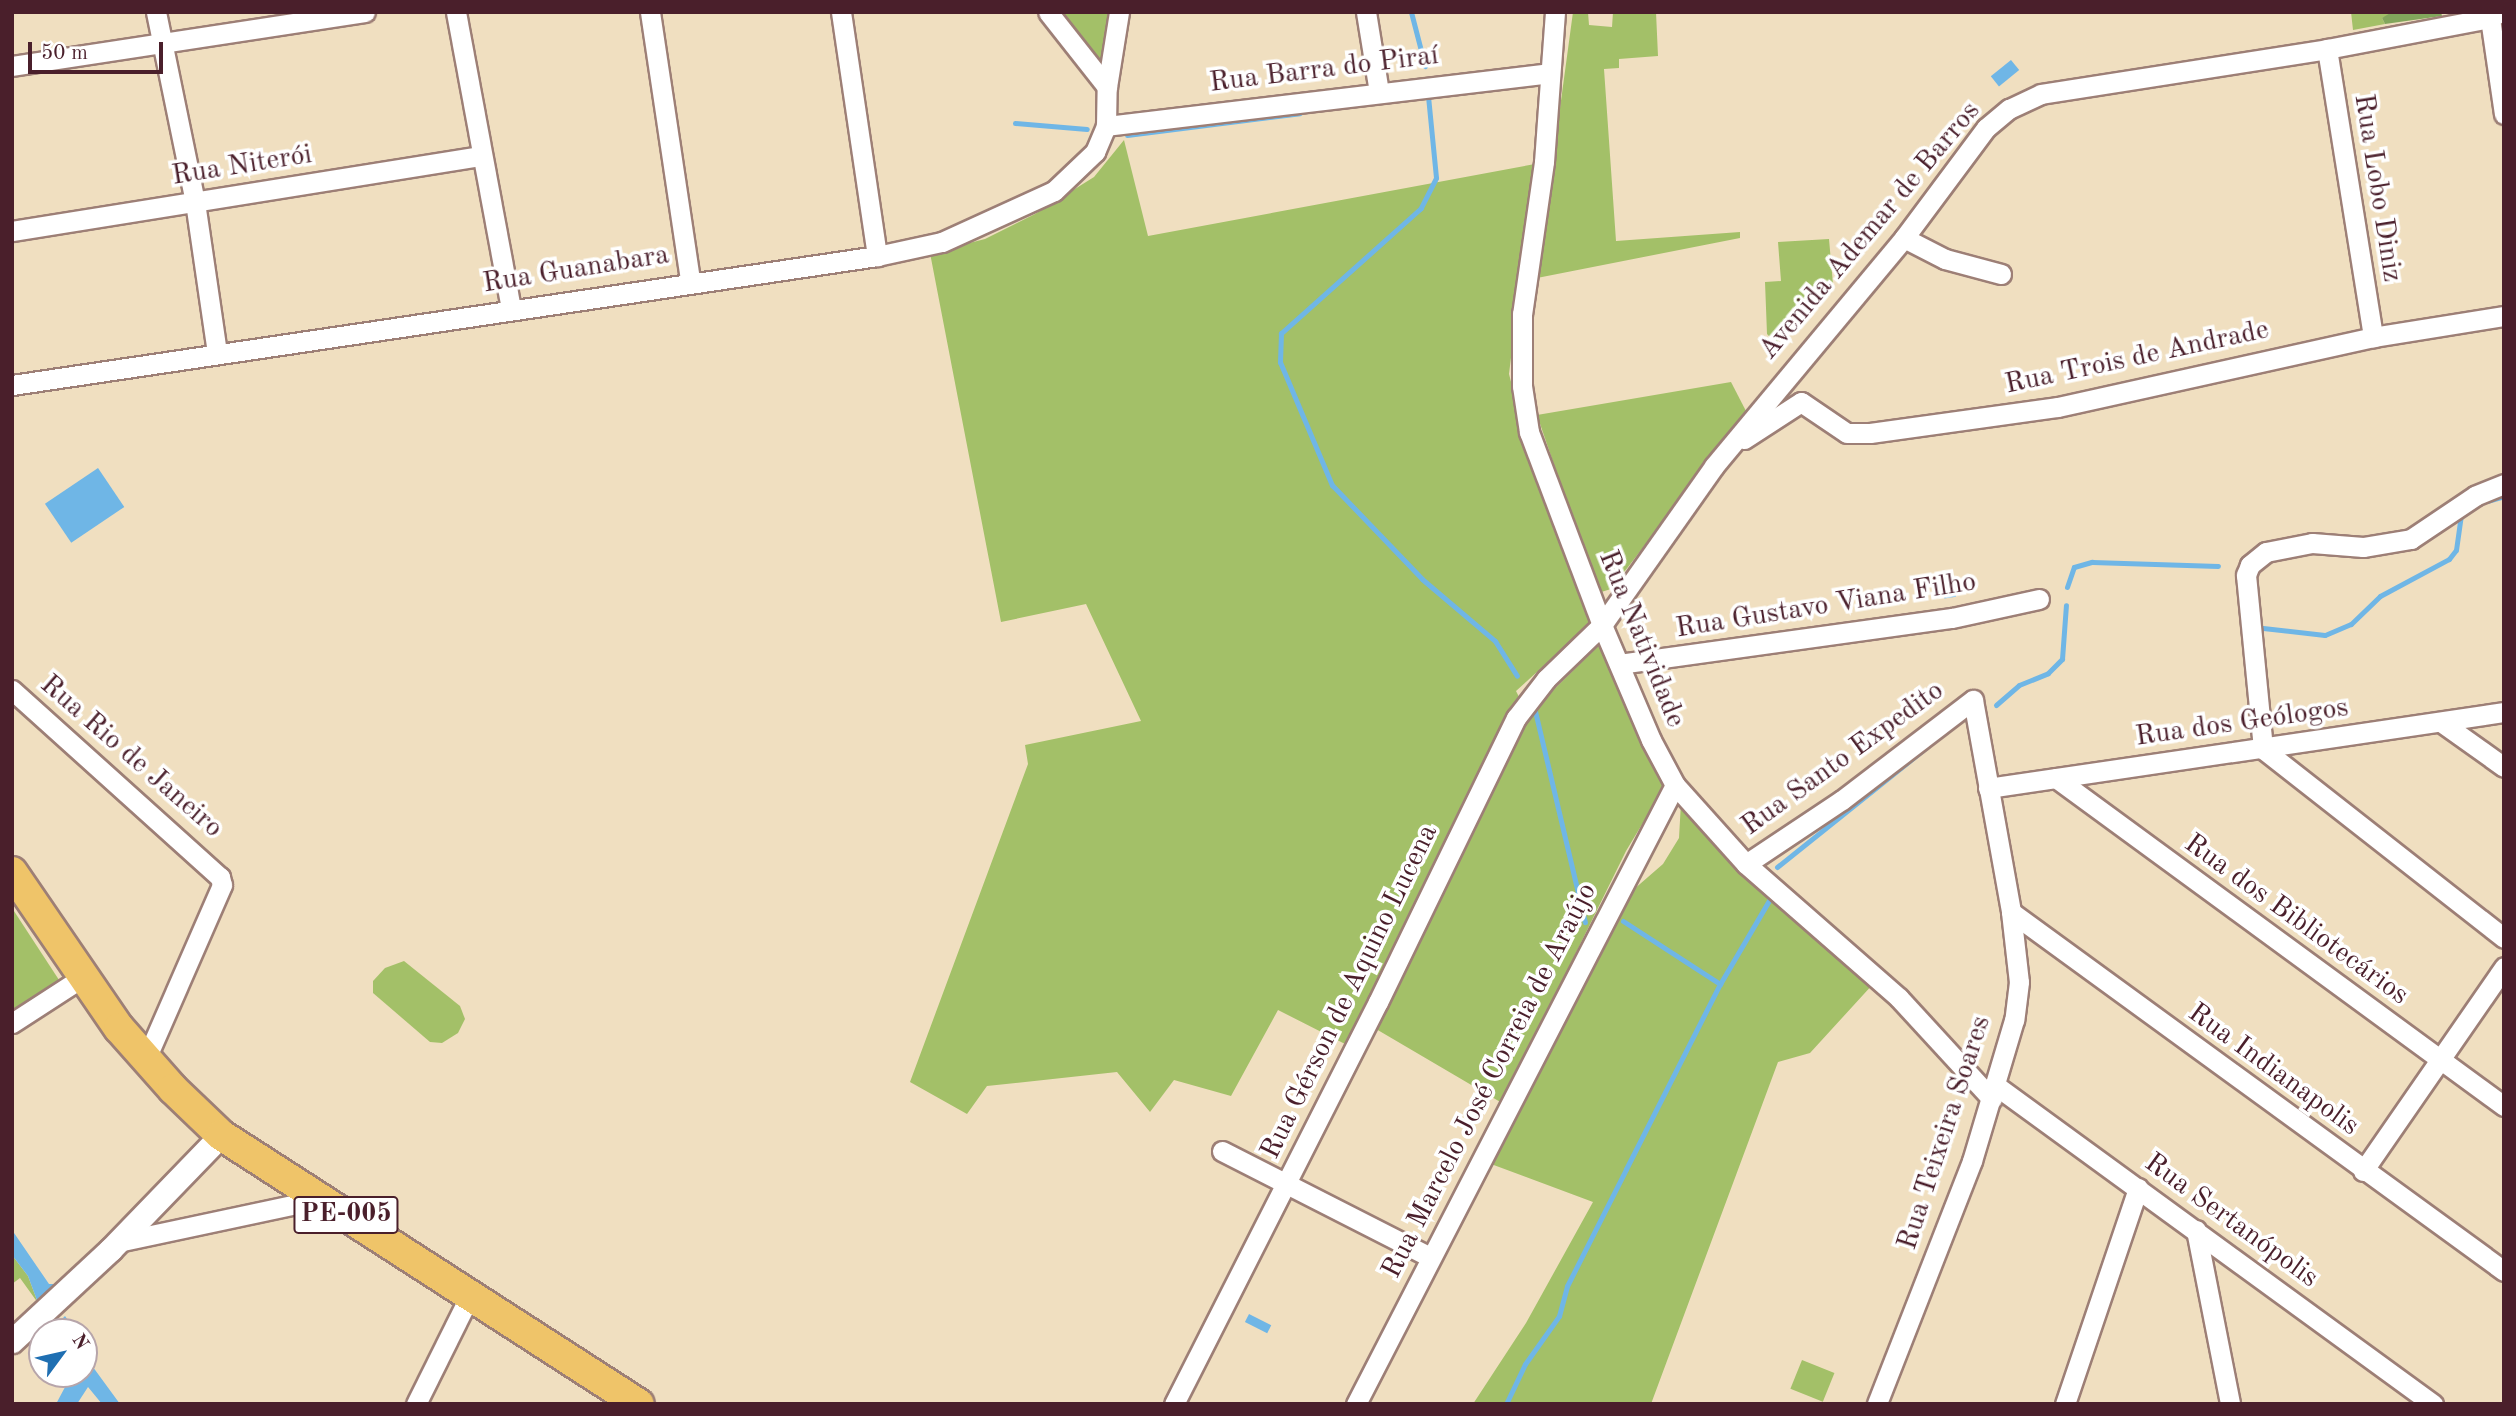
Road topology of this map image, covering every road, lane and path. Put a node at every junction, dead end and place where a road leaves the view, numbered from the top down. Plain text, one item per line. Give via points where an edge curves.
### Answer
1 (156, 12) edge
2 (365, 12) edge
3 (456, 12) edge
4 (650, 12) edge
5 (841, 12) edge
6 (1048, 12) edge
7 (1119, 12) edge
8 (1366, 12) edge
9 (1555, 12) edge
10 (2495, 15) edge
11 (161, 45) junction
12 (2327, 49) junction
13 (12, 66) edge
14 (1550, 73) junction
15 (1107, 87) junction
16 (1379, 92) junction
17 (2504, 114) edge
18 (1106, 126) junction
19 (481, 156) junction
20 (195, 202) junction
21 (12, 231) edge
22 (1904, 238) junction
23 (877, 256) junction
24 (2001, 274) dead end
25 (690, 281) junction
26 (511, 309) junction
27 (2504, 316) edge
28 (2373, 337) junction
29 (217, 353) junction
30 (12, 384) edge
31 (1773, 393) junction
32 (1789, 408) junction
33 (1726, 452) junction
34 (2504, 484) edge
35 (2039, 599) dead end
36 (1602, 625) junction
37 (1619, 664) junction
38 (12, 690) edge
39 (1973, 700) joint
40 (2504, 712) edge
41 (2441, 722) junction
42 (2263, 750) junction
43 (2504, 767) edge
44 (2056, 778) junction
45 (1675, 785) junction
46 (1988, 788) junction
47 (1746, 864) junction
48 (12, 873) edge
49 (2011, 912) junction
50 (2504, 939) edge
51 (2504, 967) edge
52 (83, 977) junction
53 (12, 1023) edge
54 (146, 1059) junction
55 (2440, 1060) junction
56 (1994, 1092) junction
57 (2504, 1106) edge
58 (221, 1135) junction
59 (1222, 1151) dead end
60 (2363, 1171) junction
61 (1286, 1185) junction
62 (2138, 1188) junction
63 (321, 1199) junction
64 (2196, 1230) junction
65 (118, 1242) junction
66 (1430, 1257) junction
67 (2504, 1271) edge
68 (470, 1295) junction
69 (12, 1341) edge
70 (416, 1404) edge
71 (639, 1404) edge
72 (1174, 1404) edge
73 (1356, 1404) edge
74 (1877, 1404) edge
75 (2065, 1404) edge
76 (2230, 1404) edge
77 (2433, 1404) edge

1 - 11 street
2 - 11 street
3 - 19 street
4 - 25 street
5 - 23 street
6 - 15 street
7 - 15 street
8 - 16 street
9 - 14 street
10 - 12 street, Avenida Ademar de Barros
10 - 17 street
11 - 13 street
11 - 20 street
12 - 22 street, Avenida Ademar de Barros via 2041,94 2009,109 1986,128
12 - 28 street, Rua Lobo Diniz
14 - 16 street, Rua Barra do Piraí
14 - 36 street, Rua Natividade via 1544,162 1522,314 1521,386 1530,432
15 - 18 street
16 - 18 street, Rua Barra do Piraí
18 - 23 street, Rua Guanabara via 1095,152 1054,191 943,242
19 - 20 street, Rua Niterói
19 - 26 street
20 - 21 street, Rua Niterói
20 - 29 street
22 - 24 street via 1945,259
22 - 31 street, Avenida Ademar de Barros
23 - 25 street, Rua Guanabara
25 - 26 street, Rua Guanabara
26 - 29 street, Rua Guanabara
27 - 28 street, Rua Trois de Andrade
28 - 32 street, Rua Trois de Andrade via 2058,407 1870,433 1847,433 1804,403
29 - 30 street, Rua Guanabara
31 - 32 street
31 - 33 street, Avenida Ademar de Barros
32 - 33 street
33 - 36 street, Avenida Ademar de Barros
34 - 42 street via 2475,496 2411,540 2363,547 2312,543 2266,552 2250,565 2246,575
35 - 37 street, Rua Gustavo Viana Filho via 1952,618
36 - 37 street, Rua Natividade
36 - 61 street, Rua Gérson de Aquino Lucena via 1546,679 1516,718
37 - 45 street, Rua Natividade
38 - 54 street, Rua Rio de Janeiro via 220,877 222,885
39 - 46 street, Rua Teixeira Soares
39 - 47 street, Rua Santo Expedito via 1853,792
40 - 41 street, Rua dos Geólogos
41 - 42 street, Rua dos Geólogos
41 - 43 street
42 - 44 street, Rua dos Geólogos
42 - 50 street
44 - 46 street, Rua dos Geólogos
44 - 55 street, Rua dos Bibliotecários
45 - 47 street, Rua Natividade
45 - 66 street, Rua Marcelo José Correia de Araújo
46 - 49 street, Rua Teixeira Soares
47 - 56 street, Rua Natividade via 1899,998
48 - 52 main road, PE-005
49 - 56 street, Rua Teixeira Soares via 2018,982 2014,1020
49 - 60 street, Rua Indianapolis
51 - 55 street
52 - 53 street
52 - 54 main road, PE-005
54 - 58 main road, PE-005
55 - 57 street, Rua dos Bibliotecários
55 - 60 street
56 - 62 street, Rua Sertanópolis
56 - 74 street, Rua Teixeira Soares
58 - 63 main road, PE-005
58 - 65 street
59 - 61 street
60 - 67 street, Rua Indianapolis
61 - 66 street
61 - 72 street, Rua Gérson de Aquino Lucena
62 - 64 street, Rua Sertanópolis
62 - 75 street
63 - 65 street
63 - 68 main road, PE-005
64 - 76 street
64 - 77 street, Rua Sertanópolis
65 - 69 street
66 - 73 street, Rua Marcelo José Correia de Araújo
68 - 70 street
68 - 71 main road, PE-005

